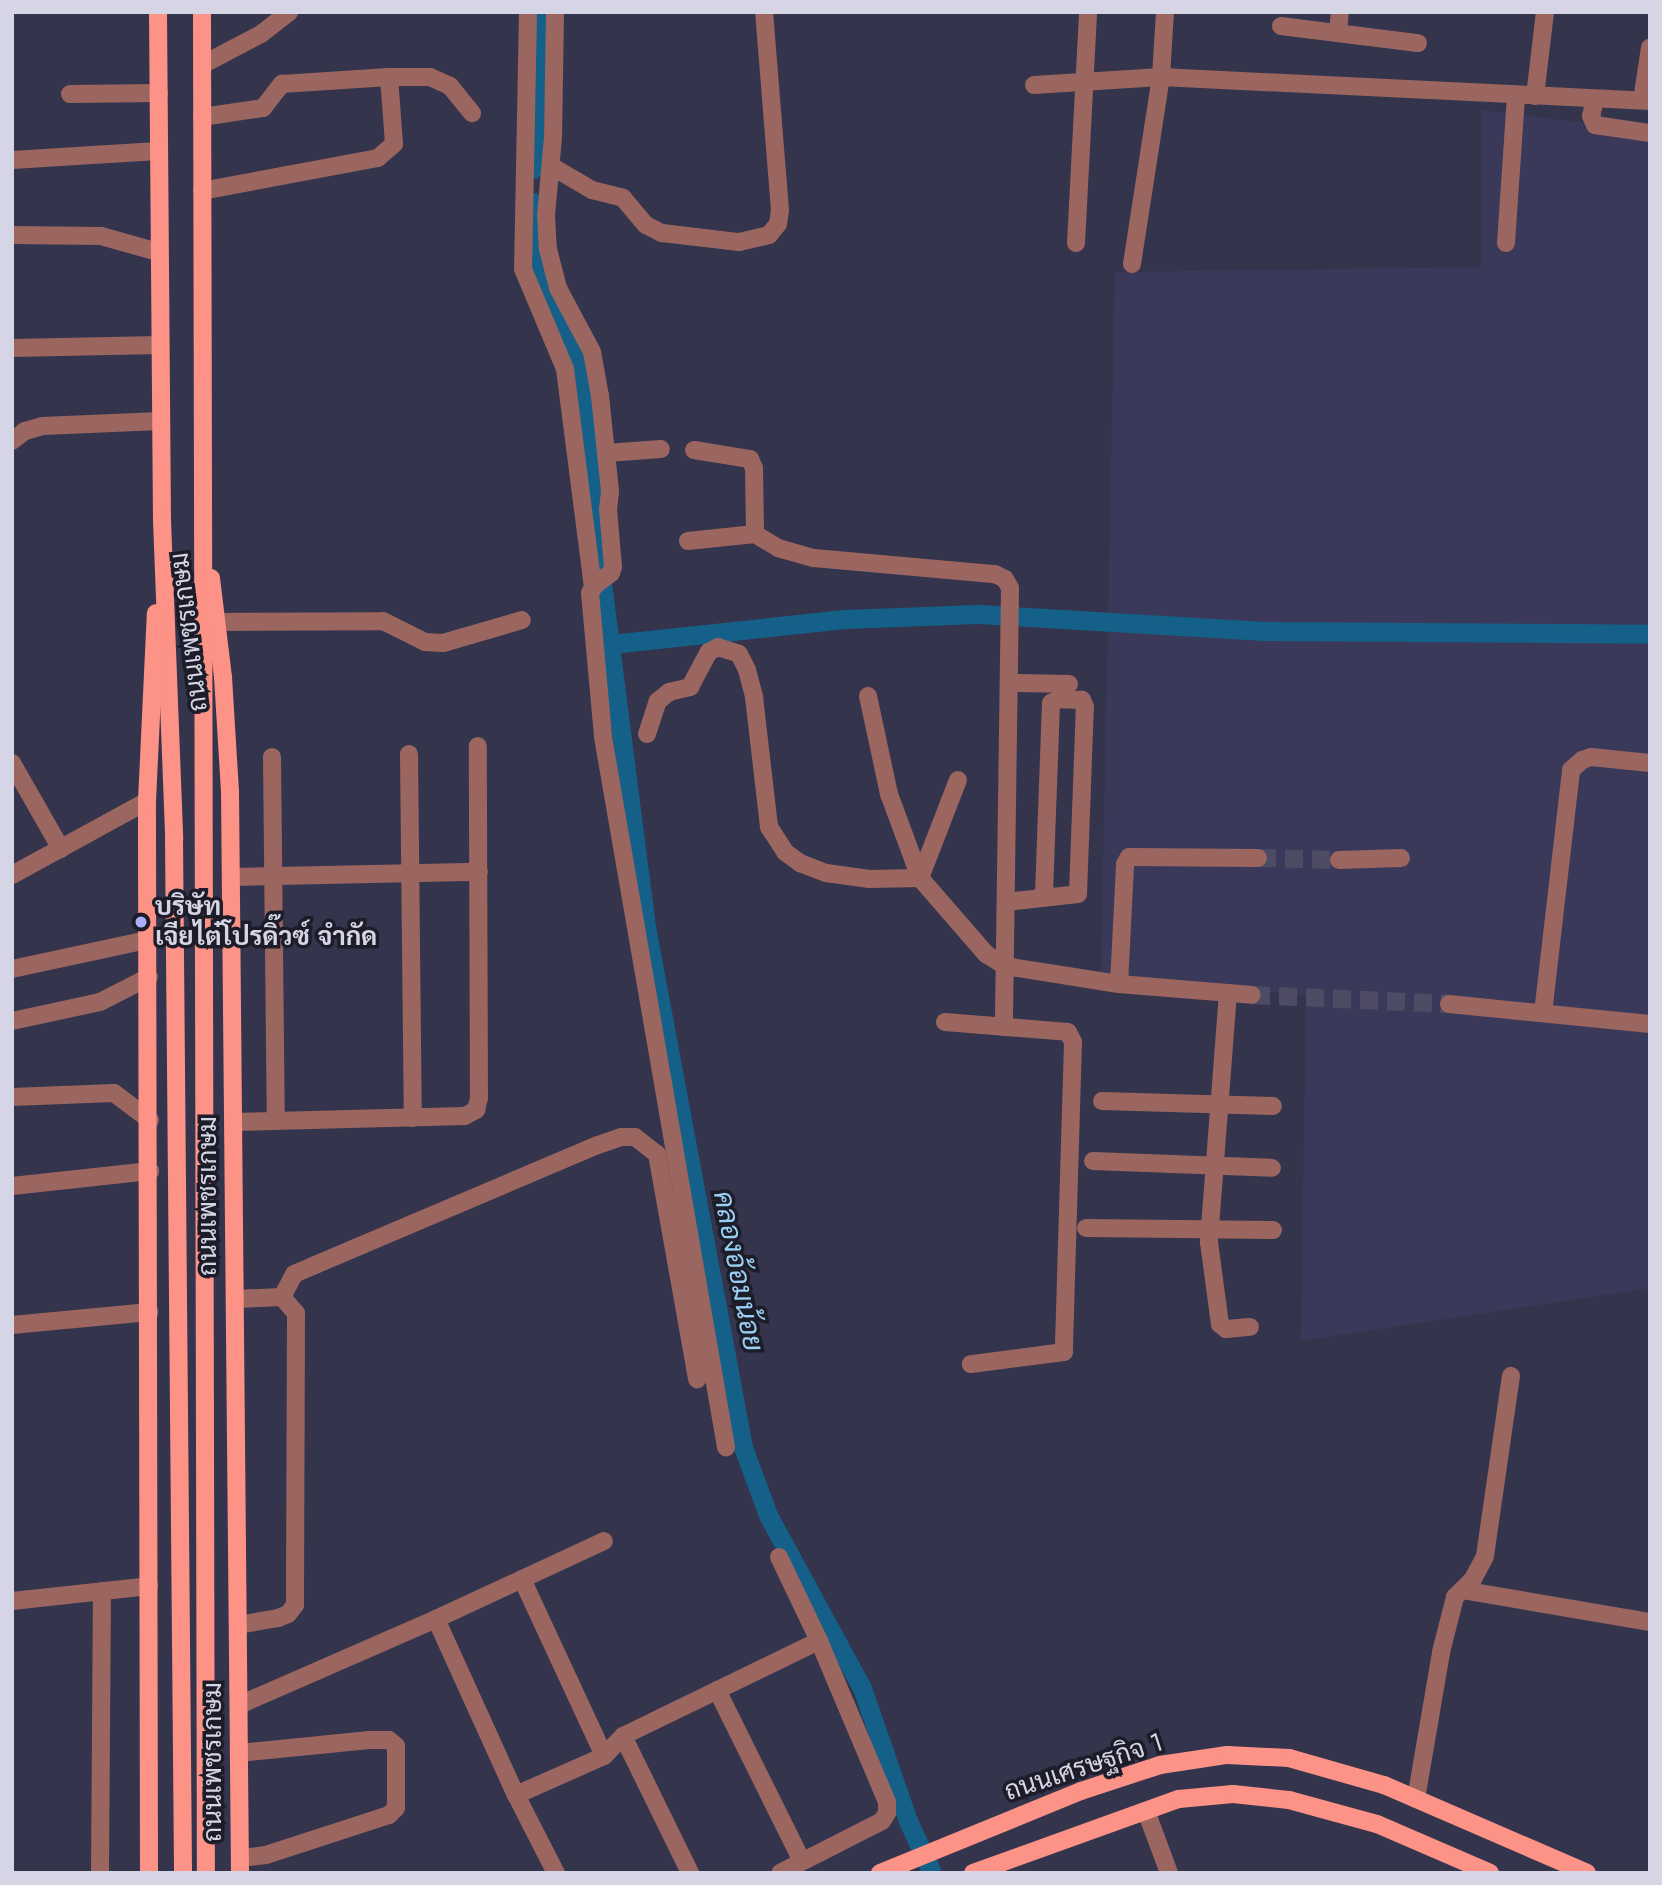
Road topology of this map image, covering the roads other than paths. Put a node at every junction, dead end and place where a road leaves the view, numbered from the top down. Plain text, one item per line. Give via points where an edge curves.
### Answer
1 (159, 12) edge
2 (202, 12) edge
3 (289, 12) edge
4 (528, 12) edge
5 (555, 12) edge
6 (764, 12) edge
7 (1088, 12) edge
8 (1165, 12) edge
9 (1340, 12) edge
10 (1545, 12) edge
11 (1281, 26) dead end
12 (1338, 33) junction
13 (1418, 43) dead end
14 (1650, 48) edge
15 (202, 65) junction
16 (389, 77) junction
17 (1161, 78) junction
18 (1085, 81) junction
19 (1034, 85) dead end
20 (159, 93) junction
21 (70, 94) dead end
22 (1516, 96) junction
23 (1535, 96) junction
24 (1595, 99) junction
25 (1646, 100) edge
26 (472, 113) dead end
27 (202, 117) junction
28 (1650, 133) edge
29 (158, 151) junction
30 (12, 160) edge
31 (551, 166) junction
32 (202, 191) junction
33 (12, 235) edge
34 (1076, 243) dead end
35 (1506, 243) dead end
36 (159, 252) junction
37 (1132, 264) dead end
38 (160, 345) junction
39 (12, 348) edge
40 (161, 421) junction
41 (12, 441) edge
42 (662, 449) dead end
43 (694, 450) dead end
44 (607, 453) junction
45 (162, 520) junction
46 (202, 520) junction
47 (755, 534) junction
48 (688, 541) dead end
49 (594, 586) junction
50 (522, 620) dead end
51 (217, 622) junction
52 (1010, 683) junction
53 (1069, 684) dead end
54 (869, 696) dead end
55 (646, 734) dead end
56 (478, 746) dead end
57 (409, 754) dead end
58 (272, 757) dead end
59 (12, 763) edge
60 (1650, 764) edge
61 (958, 780) dead end
62 (147, 801) junction
63 (61, 849) junction
64 (1258, 858) tunnel mouth
65 (1401, 858) dead end
66 (1339, 860) tunnel mouth
67 (479, 872) junction
68 (411, 873) junction
69 (12, 875) edge
70 (232, 877) junction
71 (273, 877) junction
72 (920, 878) junction
73 (1044, 897) junction
74 (1006, 902) junction
75 (147, 940) junction
76 (1005, 966) junction
77 (12, 969) edge
78 (149, 977) junction
79 (1119, 984) junction
80 (1228, 993) junction
81 (1252, 995) tunnel mouth
82 (1449, 1003) tunnel mouth
83 (1543, 1013) junction
84 (12, 1020) edge
85 (945, 1022) dead end
86 (1650, 1024) edge
87 (1004, 1027) junction
88 (12, 1097) edge
89 (1102, 1101) dead end
90 (1221, 1103) junction
91 (1273, 1105) dead end
92 (413, 1118) junction
93 (150, 1121) junction
94 (276, 1121) junction
95 (233, 1122) junction
96 (1093, 1161) dead end
97 (1217, 1164) junction
98 (1272, 1168) dead end
99 (150, 1171) junction
100 (12, 1186) edge
101 (1086, 1227) dead end
102 (1210, 1229) junction
103 (1273, 1230) dead end
104 (282, 1297) junction
105 (235, 1299) junction
106 (149, 1312) junction
107 (12, 1325) edge
108 (1250, 1327) dead end
109 (971, 1364) dead end
110 (1511, 1376) dead end
111 (697, 1379) dead end
112 (726, 1447) dead end
113 (604, 1541) dead end
114 (779, 1557) dead end
115 (522, 1579) junction
116 (149, 1586) junction
117 (1462, 1590) junction
118 (102, 1591) junction
119 (12, 1601) edge
120 (436, 1619) junction
121 (1650, 1622) edge
122 (239, 1625) junction
123 (819, 1641) junction
124 (717, 1690) junction
125 (239, 1705) junction
126 (623, 1736) junction
127 (239, 1753) junction
128 (604, 1755) junction
129 (516, 1795) junction
130 (1416, 1799) junction
131 (1146, 1811) junction
132 (801, 1859) junction
133 (240, 1865) edge
134 (1484, 1872) edge
135 (100, 1873) edge
136 (149, 1873) edge
137 (183, 1873) edge
138 (205, 1873) edge
139 (556, 1873) edge
140 (690, 1873) edge
141 (780, 1873) edge
142 (880, 1873) edge
143 (974, 1873) edge
144 (1170, 1873) edge
145 (1587, 1873) edge

1 - 20 main road, ถนนเพชรเกษม
2 - 15 main road, ถนนเพชรเกษม
3 - 15 street
4 - 49 street via 523,269 565,369
5 - 31 street
6 - 31 street via 780,211 778,224 769,235 738,243 662,233 646,225 623,198 592,190
7 - 18 street
8 - 17 street
9 - 12 street
10 - 23 street
11 - 12 street
12 - 13 street
14 - 25 street
15 - 27 main road, ถนนเพชรเกษม
16 - 26 street via 430,77 450,86
16 - 27 street via 282,84 263,108
16 - 32 street via 394,144 387,154
17 - 18 street
17 - 22 street
17 - 37 street
18 - 19 street
18 - 34 street
20 - 21 street
20 - 29 main road, ถนนเพชรเกษม
22 - 23 street
22 - 35 street
23 - 24 street
24 - 25 street
24 - 28 street via 1591,116 1595,125
27 - 32 main road, ถนนเพชรเกษม
29 - 30 street
29 - 36 main road, ถนนเพชรเกษม
31 - 44 street via 546,215 552,273 592,352
32 - 46 main road, ถนนเพชรเกษม
33 - 36 street via 101,236
36 - 38 main road, ถนนเพชรเกษม
38 - 39 street
38 - 40 main road, ถนนเพชรเกษม
40 - 41 street via 42,426
40 - 45 main road, ถนนเพชรเกษม
42 - 44 street
43 - 47 street via 750,459
44 - 49 street via 613,567
45 - 62 main road, ถนนเพชรเกษม
45 - 137 main road, ถนนเพชรเกษม via 174,839
46 - 51 main road, ถนนเพชรเกษม
46 - 138 main road, ถนนเพชรเกษม
47 - 48 street
47 - 52 street via 802,556 995,574 1005,579 1010,588
49 - 112 street via 590,593 603,737
50 - 51 street via 443,643 425,642 383,621
51 - 70 main road, ถนนเพชรเกษม via 227,729
52 - 53 street
52 - 74 street
54 - 72 street via 889,794
55 - 72 street via 658,701 668,692 690,687 709,652 718,647 738,654 754,697 769,827 785,852 826,873 870,879
56 - 67 street
57 - 68 street
58 - 71 street
59 - 63 street
60 - 83 street via 1591,757 1572,770
61 - 72 street
62 - 63 street
62 - 75 main road, ถนนเพชรเกษม
63 - 69 street
64 - 79 street via 1129,858 1125,864
65 - 66 street
67 - 68 street
67 - 92 street via 480,1098 476,1110 465,1116
68 - 71 street
68 - 92 street
70 - 71 street
70 - 95 main road, ถนนเพชรเกษม
71 - 94 street
72 - 76 street via 986,954
73 - 73 street via 1051,703 1082,700 1078,894
73 - 74 street
74 - 76 street
75 - 77 street
75 - 78 main road, ถนนเพชรเกษม
76 - 79 street
76 - 87 street
78 - 84 street via 100,1002
78 - 93 main road, ถนนเพชรเกษม
79 - 80 street
80 - 81 street
80 - 90 street
82 - 83 street
83 - 86 street
85 - 87 street
87 - 109 street via 1068,1032 1073,1042 1066,1342 1064,1352 1057,1354
88 - 93 street via 114,1093
89 - 90 street
90 - 91 street
90 - 97 street
92 - 94 street
93 - 99 main road, ถนนเพชรเกษม
94 - 95 street
95 - 105 main road, ถนนเพชรเกษม
96 - 97 street
97 - 98 street
97 - 102 street
99 - 100 street
99 - 106 main road, ถนนเพชรเกษม
101 - 102 street
102 - 103 street
102 - 108 street via 1220,1324 1226,1329
104 - 105 street
104 - 111 street via 294,1274 304,1269 598,1146 635,1137 657,1154
104 - 122 street via 296,1313 295,1605 278,1618
105 - 122 main road, ถนนเพชรเกษม
106 - 107 street
106 - 116 main road, ถนนเพชรเกษม
110 - 117 street via 1485,1556
113 - 115 street
114 - 123 street
115 - 120 street
115 - 128 street
116 - 118 street
116 - 136 main road, ถนนเพชรเกษม
117 - 121 street
117 - 130 street via 1455,1597 1441,1652
118 - 119 street
118 - 135 street
120 - 125 street
120 - 129 street
122 - 125 main road, ถนนเพชรเกษม
123 - 124 street
123 - 132 street via 887,1802 887,1813 882,1821
124 - 126 street
124 - 132 street
125 - 127 main road, ถนนเพชรเกษม
126 - 128 street
126 - 140 street
127 - 133 main road, ถนนเพชรเกษม
127 - 133 street via 389,1740 396,1746 396,1808 389,1815
128 - 129 street
129 - 139 street
130 - 142 main road, ถนนเศรษฐกิจ 1 via 1289,1758 1227,1755 1160,1765 1080,1791
130 - 145 main road, ถนนเศรษฐกิจ 1
131 - 134 main road via 1179,1800 1233,1794 1289,1800 1377,1824
131 - 143 main road
131 - 144 street
132 - 141 street

